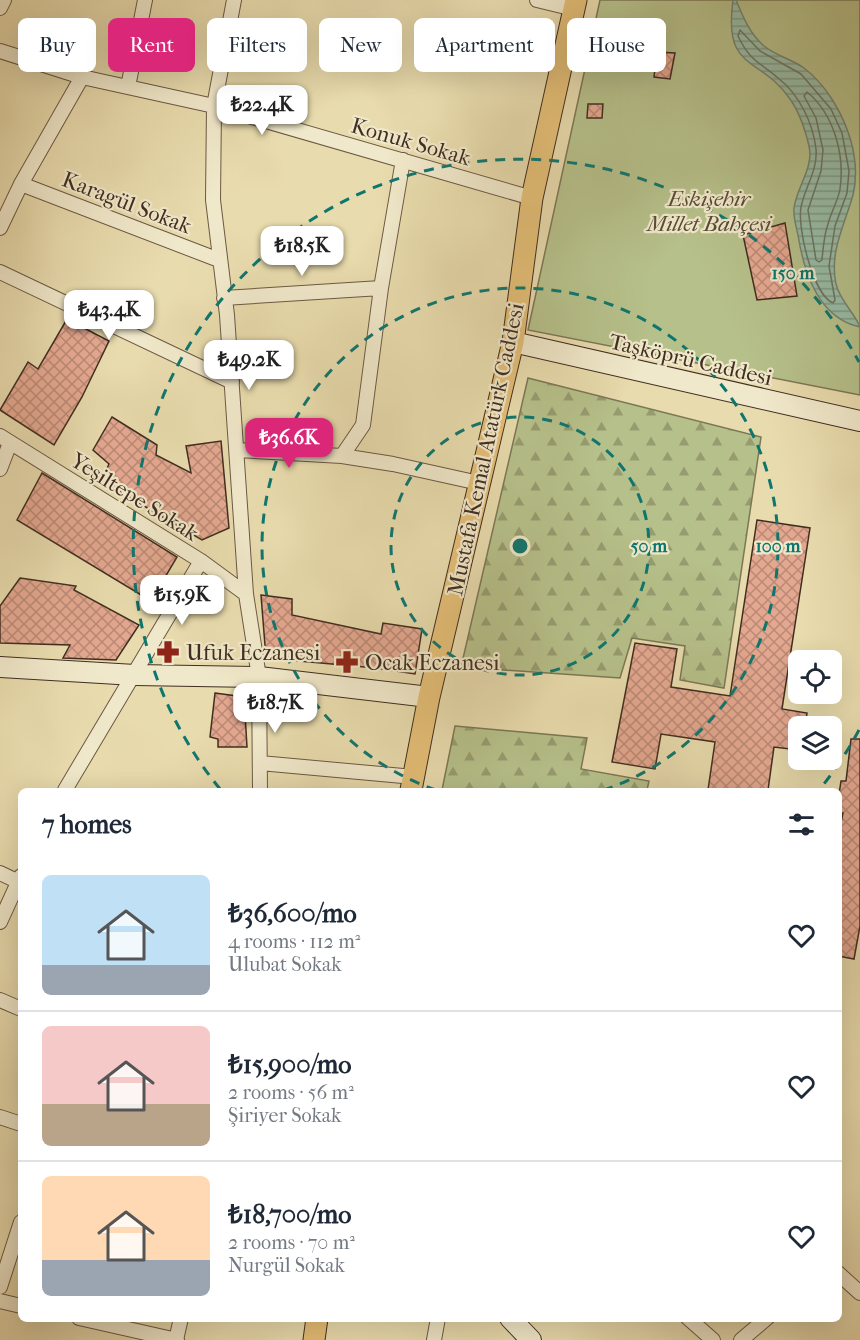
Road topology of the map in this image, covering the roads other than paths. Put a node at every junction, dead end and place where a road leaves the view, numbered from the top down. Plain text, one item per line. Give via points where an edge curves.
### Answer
1 (4, 0) edge
2 (145, 0) edge
3 (234, 0) edge
4 (537, 0) edge
5 (575, 5) edge
6 (0, 8) edge
7 (0, 51) edge
8 (82, 77) junction
9 (128, 87) junction
10 (214, 106) junction
11 (403, 160) junction
12 (21, 184) junction
13 (532, 198) junction
14 (0, 228) edge
15 (219, 260) junction
16 (0, 272) edge
17 (381, 288) junction
18 (224, 298) junction
19 (513, 342) junction
20 (232, 382) junction
21 (860, 421) edge
22 (5, 439) edge
23 (237, 450) junction
24 (342, 456) junction
25 (0, 469) edge
26 (479, 483) junction
27 (201, 561) junction
28 (246, 594) junction
29 (0, 667) edge
30 (135, 675) junction
31 (259, 677) junction
32 (429, 697) junction
33 (260, 763) junction
34 (412, 784) edge
35 (66, 788) edge
36 (260, 788) edge
37 (0, 873) edge
38 (18, 879) edge
39 (18, 884) edge
40 (0, 922) edge
41 (0, 1000) edge
42 (18, 1008) edge
43 (0, 1117) edge
44 (18, 1123) edge
45 (18, 1231) edge
46 (842, 1276) edge
47 (0, 1287) edge
48 (859, 1291) edge
49 (0, 1301) edge
50 (18, 1305) edge
51 (97, 1322) edge
52 (180, 1322) edge
53 (316, 1322) edge
54 (437, 1322) edge
55 (514, 1322) edge
56 (693, 1322) edge
57 (762, 1322) edge
58 (177, 1340) edge
59 (314, 1340) edge
60 (434, 1340) edge
61 (531, 1340) edge
62 (713, 1340) edge
63 (741, 1340) edge

1 - 6 street
2 - 9 street
3 - 10 street
4 - 5 street
5 - 13 main road, Mustafa Kemal Atatürk Caddesi
7 - 8 street, Konuk Sokak
8 - 9 street, Konuk Sokak
8 - 12 street
9 - 10 street, Konuk Sokak
10 - 11 street, Konuk Sokak
10 - 15 street via 213,200
11 - 13 street, Konuk Sokak
11 - 17 street
12 - 14 street
12 - 15 street, Karagül Sokak
13 - 19 main road, Mustafa Kemal Atatürk Caddesi
15 - 18 street
16 - 20 street
17 - 18 street
17 - 24 street via 363,425
18 - 20 street
19 - 21 main road, Taşköprü Caddesi
19 - 26 main road, Mustafa Kemal Atatürk Caddesi
20 - 23 street
22 - 25 street
22 - 27 street, Yeşiltepe Sokak
23 - 24 street
23 - 28 street
24 - 26 street
26 - 32 main road, Mustafa Kemal Atatürk Caddesi
27 - 28 street, Yeşiltepe Sokak
27 - 30 street
28 - 31 street
29 - 30 main road
30 - 31 main road
30 - 35 street
31 - 32 main road
31 - 33 street
32 - 34 main road, Mustafa Kemal Atatürk Caddesi
33 - 34 street
33 - 36 street
37 - 38 street
39 - 40 street
41 - 42 street
43 - 44 street
45 - 47 street
46 - 48 street
49 - 50 street
51 - 58 street
52 - 58 street
53 - 59 main road
54 - 60 street
55 - 61 main road
56 - 62 street
57 - 63 street

